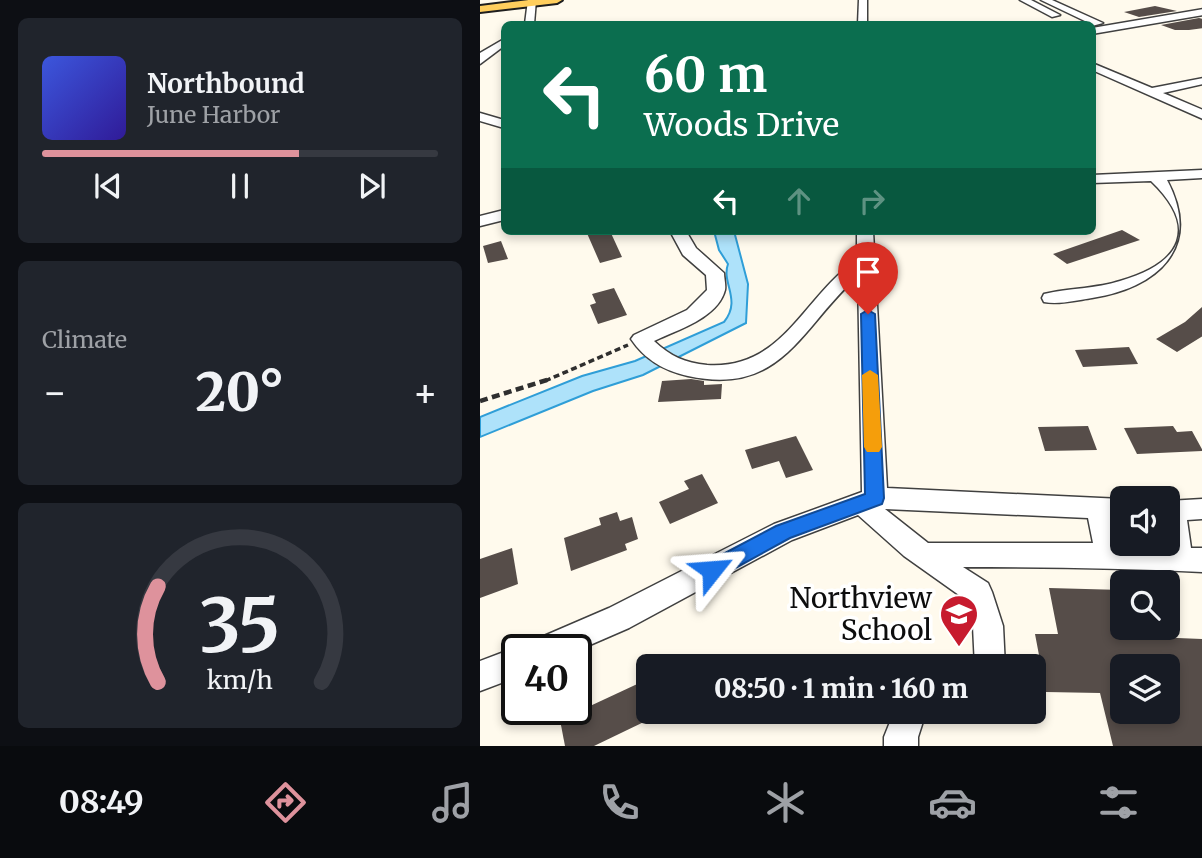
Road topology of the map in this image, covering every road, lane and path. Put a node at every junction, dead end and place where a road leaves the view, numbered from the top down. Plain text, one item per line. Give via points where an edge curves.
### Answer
1 (557, 0) edge
2 (863, 0) edge
3 (1024, 0) edge
4 (1045, 0) edge
5 (532, 1) edge
6 (480, 9) edge
7 (1203, 12) edge
8 (1111, 14) dead end
9 (530, 21) edge
10 (863, 21) edge
11 (1070, 21) edge
12 (1093, 21) edge
13 (1134, 23) junction
14 (1096, 30) edge
15 (501, 44) edge
16 (480, 61) edge
17 (1096, 68) edge
18 (1203, 81) edge
19 (1151, 92) junction
20 (1203, 115) edge
21 (480, 117) edge
22 (501, 123) edge
23 (1203, 174) edge
24 (1156, 178) junction
25 (1096, 180) edge
26 (501, 216) edge
27 (480, 221) edge
28 (680, 235) edge
29 (865, 235) edge
30 (866, 262) junction
31 (1051, 298) dead end
32 (645, 343) junction
33 (480, 401) edge
34 (868, 501) junction
35 (1110, 508) edge
36 (1203, 509) edge
37 (1180, 510) edge
38 (1110, 532) edge
39 (1180, 535) edge
40 (924, 555) junction
41 (1109, 556) junction
42 (1191, 561) edge
43 (582, 634) edge
44 (989, 654) edge
45 (501, 668) edge
46 (480, 676) edge
47 (906, 724) edge
48 (901, 746) edge

1 - 5 main road
2 - 10 street
3 - 11 street
4 - 12 street
5 - 6 main road
5 - 9 street
7 - 13 street
8 - 13 street
13 - 14 street
15 - 16 street
17 - 19 street
18 - 19 street
19 - 20 street
21 - 22 street
23 - 24 street
24 - 25 street
24 - 31 street via 1186,212 1190,233 1182,254 1160,272 1126,286
26 - 27 street
28 - 32 street via 689,251 715,273 716,288 706,304
29 - 30 street
30 - 32 street via 849,272 779,352 750,367 719,373 669,363
30 - 34 street
32 - 33 path via 546,383
34 - 35 street
34 - 40 street
34 - 43 street via 783,532
36 - 37 street
38 - 41 street
39 - 42 street
40 - 41 street
40 - 44 street via 978,592 988,626
41 - 42 street
45 - 46 street
47 - 48 street

